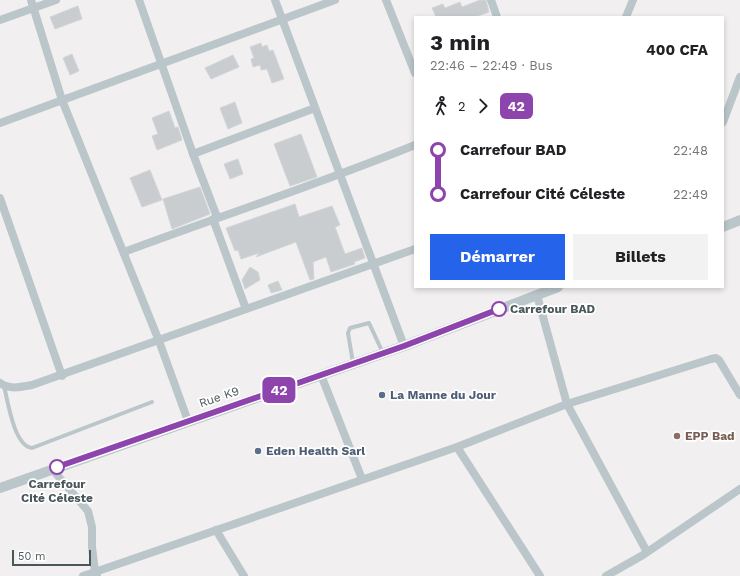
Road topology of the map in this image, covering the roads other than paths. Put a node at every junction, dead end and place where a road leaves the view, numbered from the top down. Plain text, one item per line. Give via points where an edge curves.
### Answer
1 (31, 0) edge
2 (56, 0) edge
3 (139, 0) edge
4 (275, 0) edge
5 (335, 0) edge
6 (386, 0) edge
7 (491, 0) edge
8 (633, 0) edge
9 (34, 8) junction
10 (497, 16) edge
11 (626, 16) edge
12 (0, 20) edge
13 (282, 20) junction
14 (162, 64) junction
15 (414, 70) edge
16 (740, 77) edge
17 (62, 100) junction
18 (315, 108) junction
19 (724, 119) edge
20 (0, 123) edge
21 (414, 146) edge
22 (193, 154) junction
23 (341, 175) junction
24 (0, 198) edge
25 (215, 218) junction
26 (740, 220) edge
27 (724, 226) edge
28 (414, 249) edge
29 (124, 252) junction
30 (374, 264) junction
31 (555, 288) edge
32 (536, 295) junction
33 (246, 309) junction
34 (159, 341) junction
35 (404, 346) junction
36 (383, 353) junction
37 (353, 363) junction
38 (321, 375) junction
39 (62, 376) junction
40 (2, 384) edge
41 (740, 395) edge
42 (152, 402) dead end
43 (567, 404) junction
44 (188, 422) junction
45 (457, 447) junction
46 (52, 469) junction
47 (362, 479) junction
48 (0, 488) edge
49 (740, 489) edge
50 (216, 530) junction
51 (646, 552) junction
52 (96, 574) edge
53 (83, 576) edge
54 (244, 576) edge
55 (540, 576) edge
56 (606, 576) edge

1 - 9 street
2 - 9 street
3 - 14 street
4 - 13 street
5 - 13 street
6 - 15 street
7 - 10 street
8 - 11 street
9 - 12 street
9 - 17 street
13 - 14 street
13 - 18 street
14 - 17 street
14 - 22 street
16 - 19 street
17 - 20 street
17 - 29 street
18 - 22 street
18 - 23 street
21 - 23 street
22 - 25 street
23 - 25 street
23 - 30 street
24 - 39 street
25 - 29 street
25 - 33 street
26 - 27 street
28 - 30 street
29 - 34 street
30 - 33 street
30 - 35 street
31 - 32 street, Rue K9
32 - 35 street, Rue K9
32 - 43 street
33 - 34 street
34 - 39 street
34 - 44 street
35 - 36 street, Rue K9
36 - 37 street, Rue K9
36 - 37 lane via 366,322 350,328 348,333
37 - 38 street, Rue K9
38 - 44 street, Rue K9
38 - 47 street
39 - 40 street via 32,386 14,387
40 - 42 lane via 18,437 28,448
41 - 43 street via 716,358
43 - 45 street
43 - 51 street
44 - 46 street, Rue K9
45 - 47 street
45 - 55 street
46 - 48 street, Rue K9
46 - 52 street via 88,511
47 - 50 street
49 - 51 street
50 - 52 street
50 - 54 street
51 - 56 street
52 - 53 street

